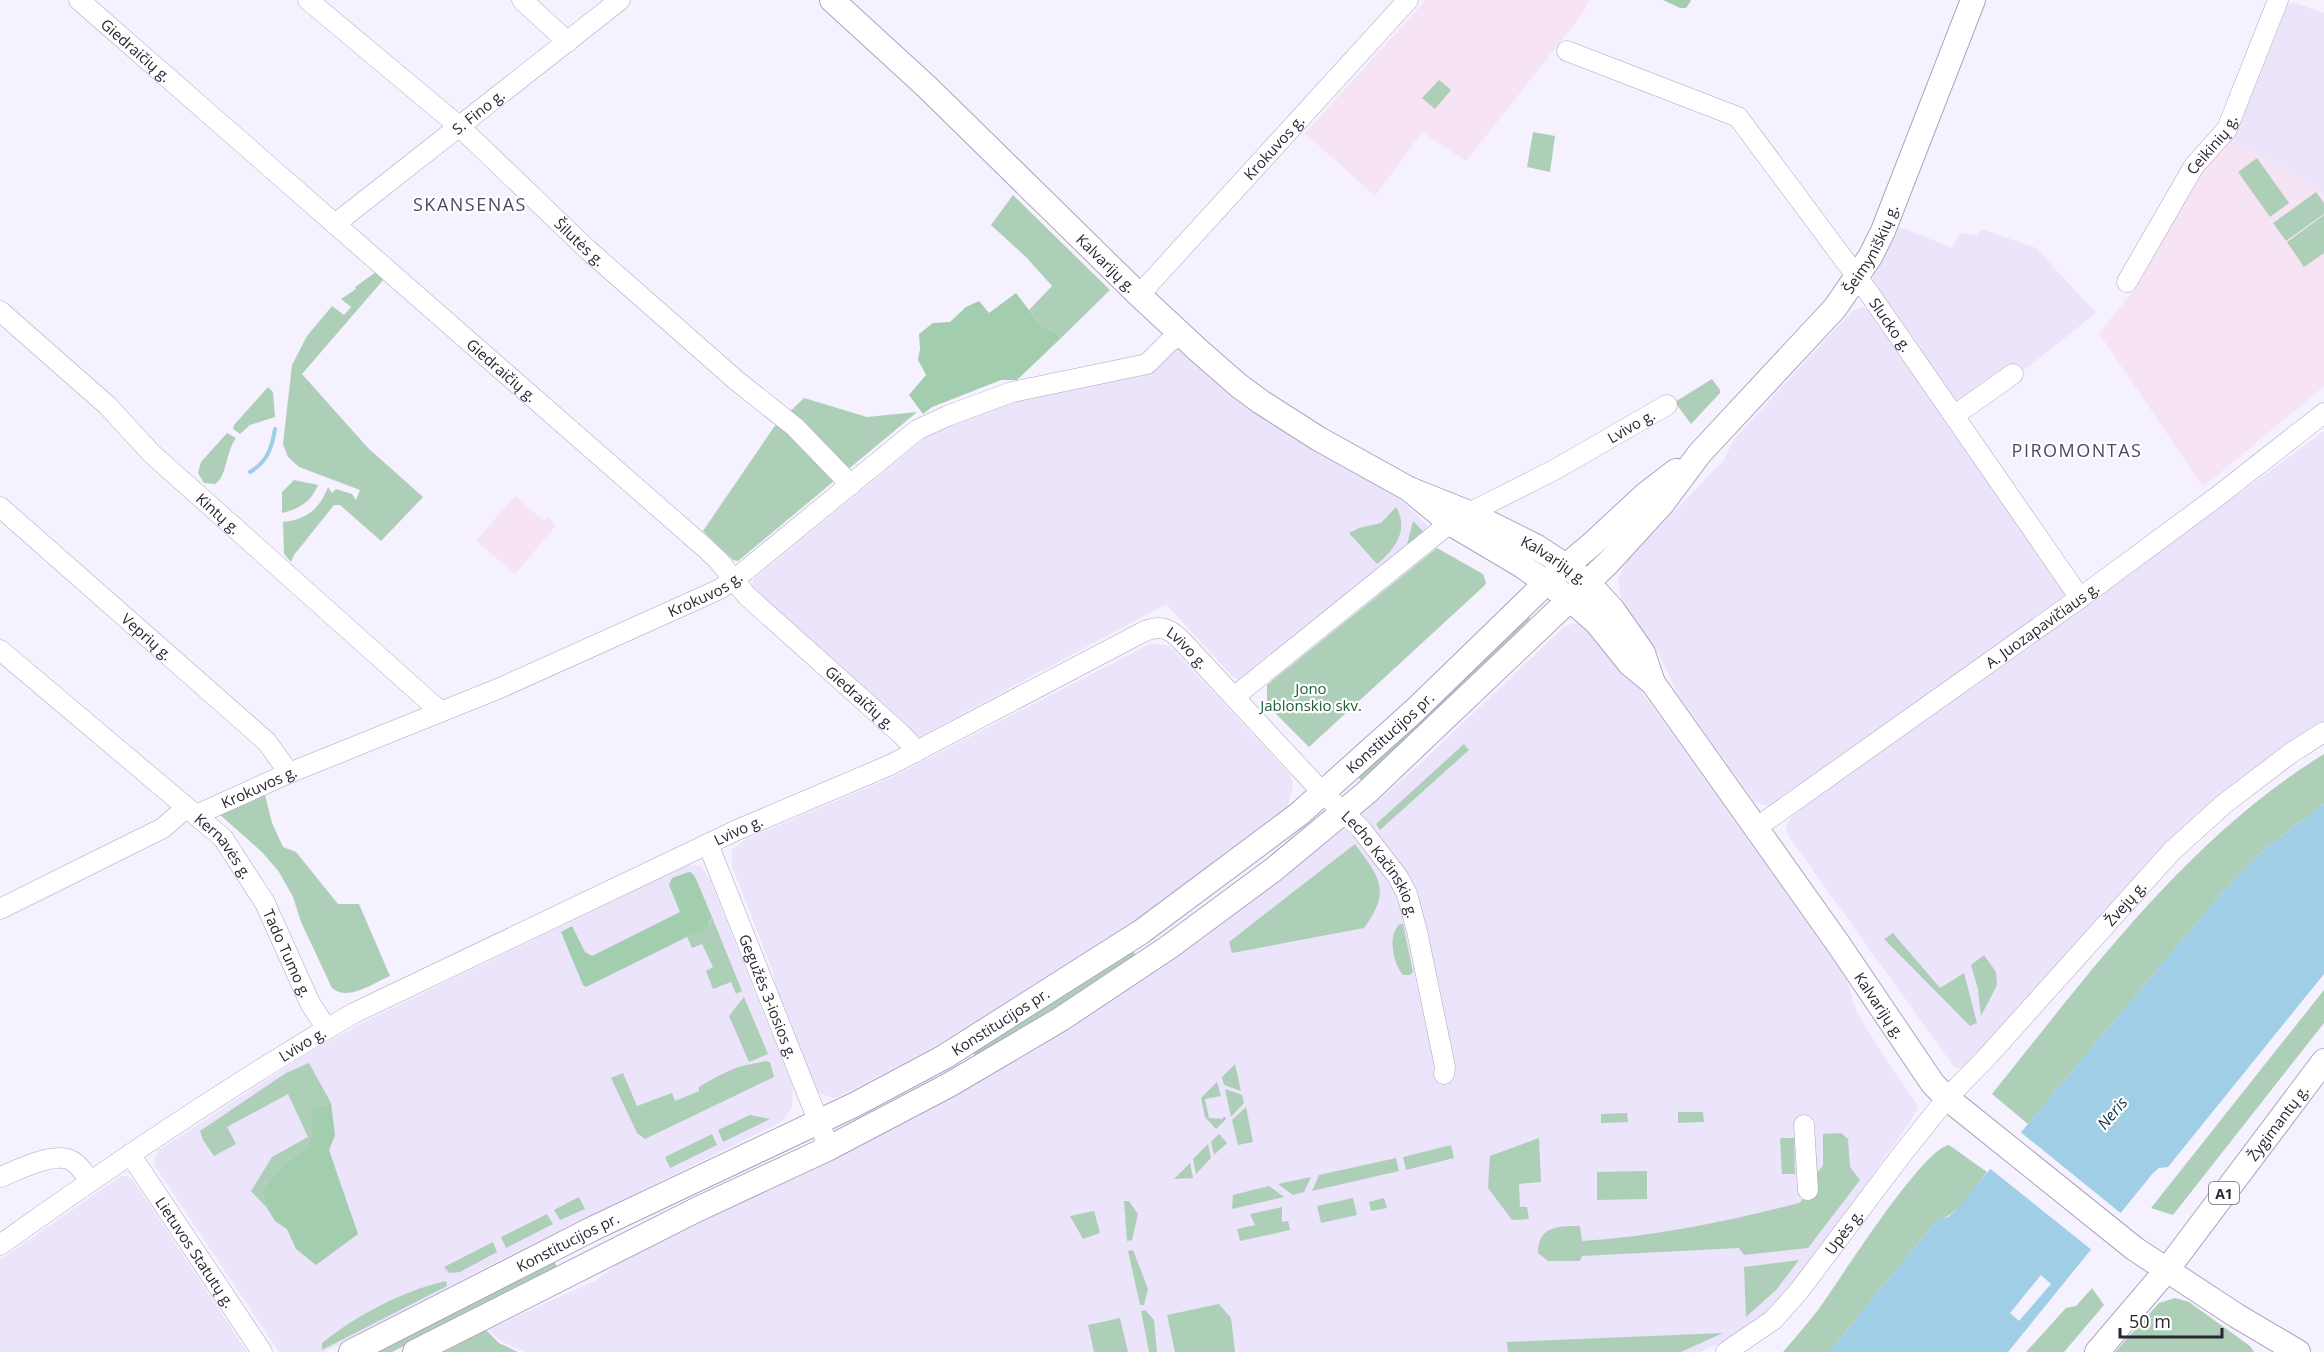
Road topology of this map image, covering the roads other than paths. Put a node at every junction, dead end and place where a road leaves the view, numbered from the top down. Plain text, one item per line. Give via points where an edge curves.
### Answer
1 (79, 0) edge
2 (308, 0) edge
3 (522, 0) edge
4 (620, 0) edge
5 (832, 0) edge
6 (1408, 0) edge
7 (1973, 0) edge
8 (2278, 0) edge
9 (568, 42) junction
10 (1567, 51) dead end
11 (460, 127) junction
12 (335, 224) junction
13 (1857, 277) junction
14 (2127, 282) dead end
15 (1139, 295) junction
16 (0, 311) edge
17 (1182, 334) junction
18 (2013, 374) dead end
19 (1667, 405) dead end
20 (2324, 414) edge
21 (1955, 415) junction
22 (1700, 453) junction
23 (851, 485) junction
24 (0, 507) edge
25 (1459, 518) junction
26 (1566, 566) junction
27 (734, 580) junction
28 (1547, 582) junction
29 (1588, 583) junction
30 (2080, 598) junction
31 (1570, 600) junction
32 (0, 650) edge
33 (0, 663) edge
34 (1653, 683) junction
35 (1234, 697) junction
36 (441, 712) junction
37 (2324, 732) edge
38 (914, 753) junction
39 (289, 773) junction
40 (1323, 793) junction
41 (1344, 813) junction
42 (187, 815) junction
43 (1756, 828) junction
44 (708, 844) junction
45 (249, 878) joint
46 (0, 909) edge
47 (327, 1029) junction
48 (2324, 1061) edge
49 (1444, 1074) dead end
50 (1947, 1098) junction
51 (818, 1122) junction
52 (1804, 1125) dead end
53 (829, 1148) junction
54 (130, 1154) junction
55 (0, 1177) edge
56 (90, 1181) junction
57 (1808, 1190) dead end
58 (0, 1245) edge
59 (2166, 1271) junction
60 (2237, 1316) junction
61 (262, 1352) edge
62 (351, 1352) edge
63 (415, 1352) edge
64 (1726, 1352) edge
65 (2097, 1352) edge
66 (2267, 1352) edge
67 (2298, 1352) edge

1 - 12 street, Giedraičių g.
2 - 11 street, Šilutės g.
3 - 9 street
4 - 9 street, S. Fino g.
5 - 15 main road, Kalvarijų g. via 927,87
6 - 15 street, Krokuvos g.
7 - 13 main road, Šeimyniškių g. via 1891,213
8 - 14 street, Ceikinių g. via 2227,129 2194,166
9 - 11 street, S. Fino g.
10 - 13 street, Slucko g. via 1738,117
11 - 12 street, S. Fino g.
11 - 23 street, Šilutės g. via 587,249 787,420
12 - 27 street, Giedraičių g. via 704,547
13 - 21 street, Slucko g.
13 - 22 main road, Šeimyniškių g. via 1836,308
15 - 17 main road, Kalvarijų g.
16 - 36 street, Kintų g. via 108,406 151,453
17 - 23 street, Krokuvos g. via 1147,364 1012,392 930,423
17 - 25 main road, Kalvarijų g. via 1262,402
18 - 21 street
19 - 25 street, Lvivo g. via 1556,469
20 - 30 street, A. Juozapavičiaus g.
21 - 30 street, Slucko g.
22 - 26 main road, Šeimyniškių g. via 1646,494
22 - 29 main road, Šeimyniškių g. via 1662,504
23 - 27 street, Krokuvos g.
24 - 39 street, Veprių g. via 267,742
25 - 26 main road, Kalvarijų g. via 1537,548
25 - 28 main road, Kalvarijų g.
25 - 35 street, Lvivo g.
26 - 28 main road, Konstitucijos pr.
26 - 29 main road, Kalvarijų g.
27 - 36 street, Krokuvos g. via 626,632
27 - 38 street, Giedraičių g. via 901,734
28 - 31 main road, Kalvarijų g.
28 - 40 main road, Konstitucijos pr.
29 - 31 main road, Konstitucijos pr.
29 - 34 main road, Kalvarijų g. via 1643,653
30 - 43 street, A. Juozapavičiaus g.
31 - 34 main road, Kalvarijų g.
31 - 41 main road, Konstitucijos pr.
32 - 42 street, Kernavės g.
33 - 42 street, Kernavės g.
34 - 43 main road, Kalvarijų g.
35 - 38 street, Lvivo g. via 1173,632 1159,627
35 - 40 street, Lecho Kačinskio g.
36 - 39 street, Krokuvos g.
37 - 50 street, Žvejų g. via 2194,829
38 - 44 street, Lvivo g.
39 - 42 street, Krokuvos g.
40 - 41 street, Lecho Kačinskio g.
40 - 51 main road, Konstitucijos pr. via 1187,899 1074,975 944,1058
41 - 49 street, Lecho Kačinskio g. via 1389,864 1407,894 1418,931
41 - 53 main road, Konstitucijos pr. via 1169,947 1061,1019 949,1085
42 - 45 street, Kernavės g. via 223,838
42 - 46 street, Krokuvos g.
43 - 50 main road, Kalvarijų g. via 1933,1084
44 - 47 street, Lvivo g. via 396,992
44 - 51 street, Gegužės 3-iosios g.
45 - 47 street, Tado Tumo g. via 265,903 310,1003
47 - 54 street, Lvivo g.
48 - 59 main road, Žygimantų g. / A1
50 - 59 main road, Kalvarijų g.
50 - 64 street, Upės g. via 1799,1291 1773,1320
51 - 53 street, Gegužės 3-iosios g.
51 - 62 main road, Konstitucijos pr. via 592,1228
52 - 57 street
53 - 63 main road, Konstitucijos pr. via 696,1210
54 - 56 street, Lvivo g.
54 - 61 street, Lietuvos Statutų g.
55 - 56 street via 56,1156 75,1162
56 - 58 street, Lvivo g.
59 - 60 main road, Kalvarijų g.
59 - 65 main road, A1
60 - 66 main road via 2256,1334
60 - 67 main road

